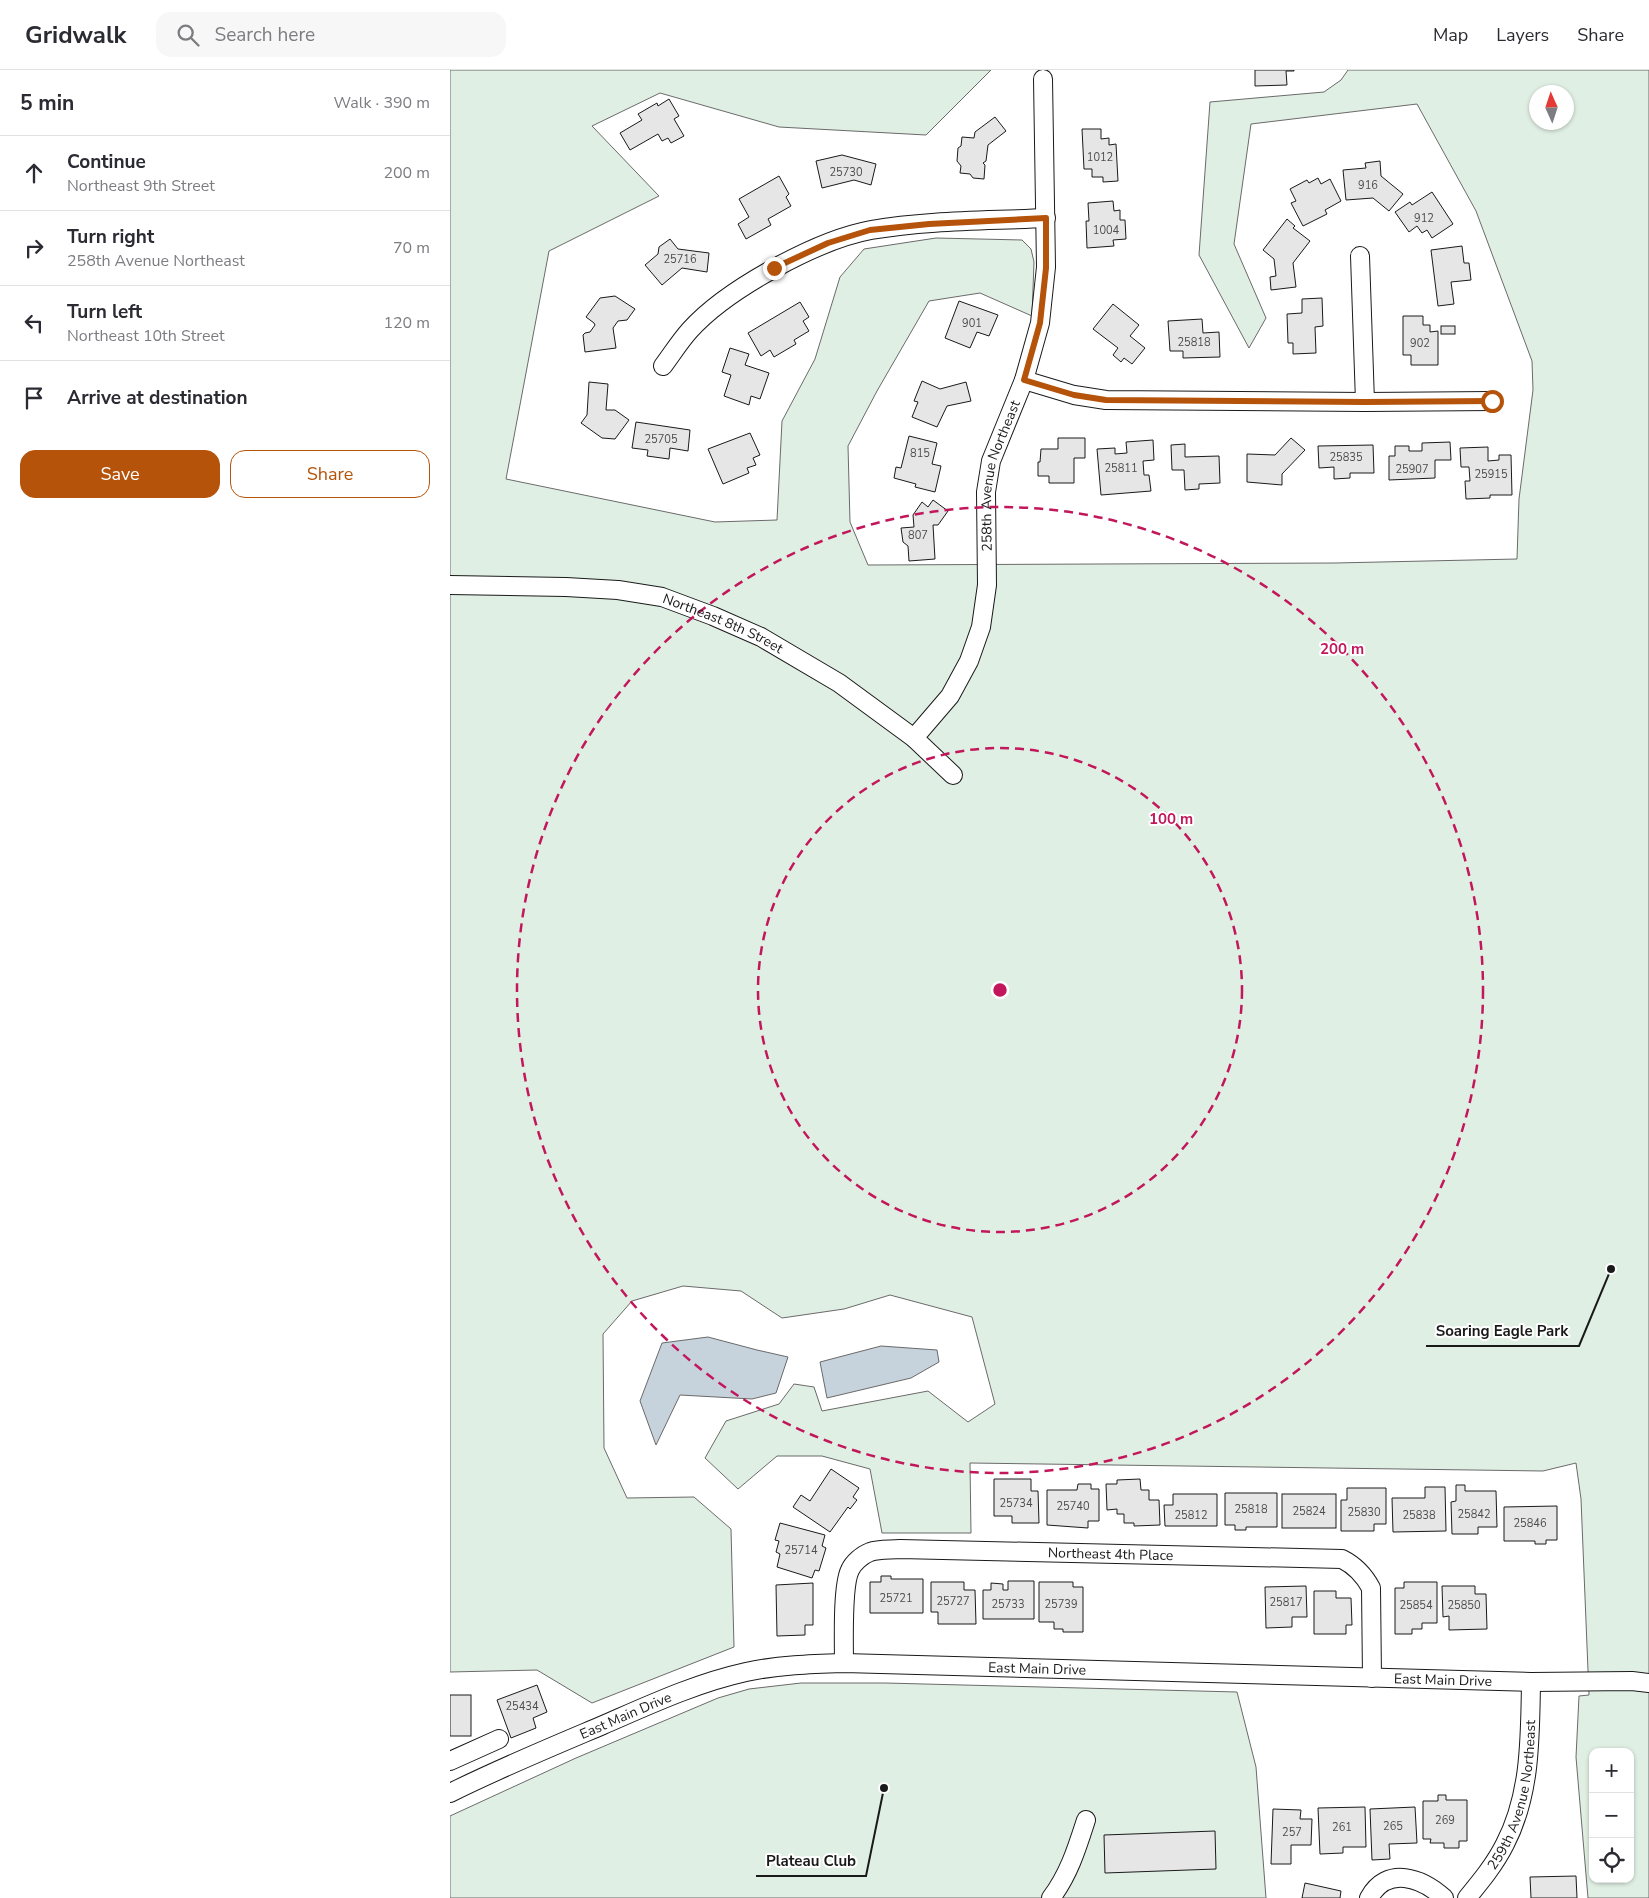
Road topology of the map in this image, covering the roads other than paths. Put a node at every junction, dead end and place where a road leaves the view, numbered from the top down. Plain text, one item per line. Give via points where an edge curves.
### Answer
1 (1043, 78) dead end
2 (1046, 218) junction
3 (1360, 256) dead end
4 (663, 366) dead end
5 (1024, 380) junction
6 (1492, 401) dead end
7 (1365, 402) junction
8 (450, 585) edge
9 (914, 738) junction
10 (953, 775) dead end
11 (844, 1663) junction
12 (1372, 1678) junction
13 (1531, 1682) junction
14 (1649, 1683) edge
15 (498, 1739) dead end
16 (450, 1760) edge
17 (450, 1793) edge
18 (1086, 1820) dead end
19 (1051, 1898) edge
20 (1369, 1898) edge
21 (1444, 1898) edge
22 (1467, 1898) edge

1 - 2 street, 258th Avenue Northeast
2 - 4 street via 870,230 828,243 774,268 718,304 690,330
2 - 5 street, 258th Avenue Northeast via 1046,268 1040,323
3 - 7 street
5 - 7 street via 1074,395 1106,400
5 - 9 street, 258th Avenue Northeast via 992,461 986,492 987,585 980,627 969,660 950,696
6 - 7 street
8 - 9 street, Northeast 8th Street via 566,587 662,597 761,637 839,683
9 - 10 street, Northeast 8th Street
11 - 12 street, East Main Drive
11 - 12 street, Northeast 4th Place via 846,1587 850,1570 869,1552 910,1550 1342,1559 1353,1564 1371,1588
11 - 17 street, East Main Drive via 787,1665 710,1682 573,1737
12 - 13 street, East Main Drive
13 - 14 street, East Main Drive
13 - 22 street, 259th Avenue Northeast via 1528,1770 1516,1820 1505,1845
15 - 16 street
18 - 19 street via 1071,1864
20 - 21 street via 1377,1887 1398,1878 1420,1882

